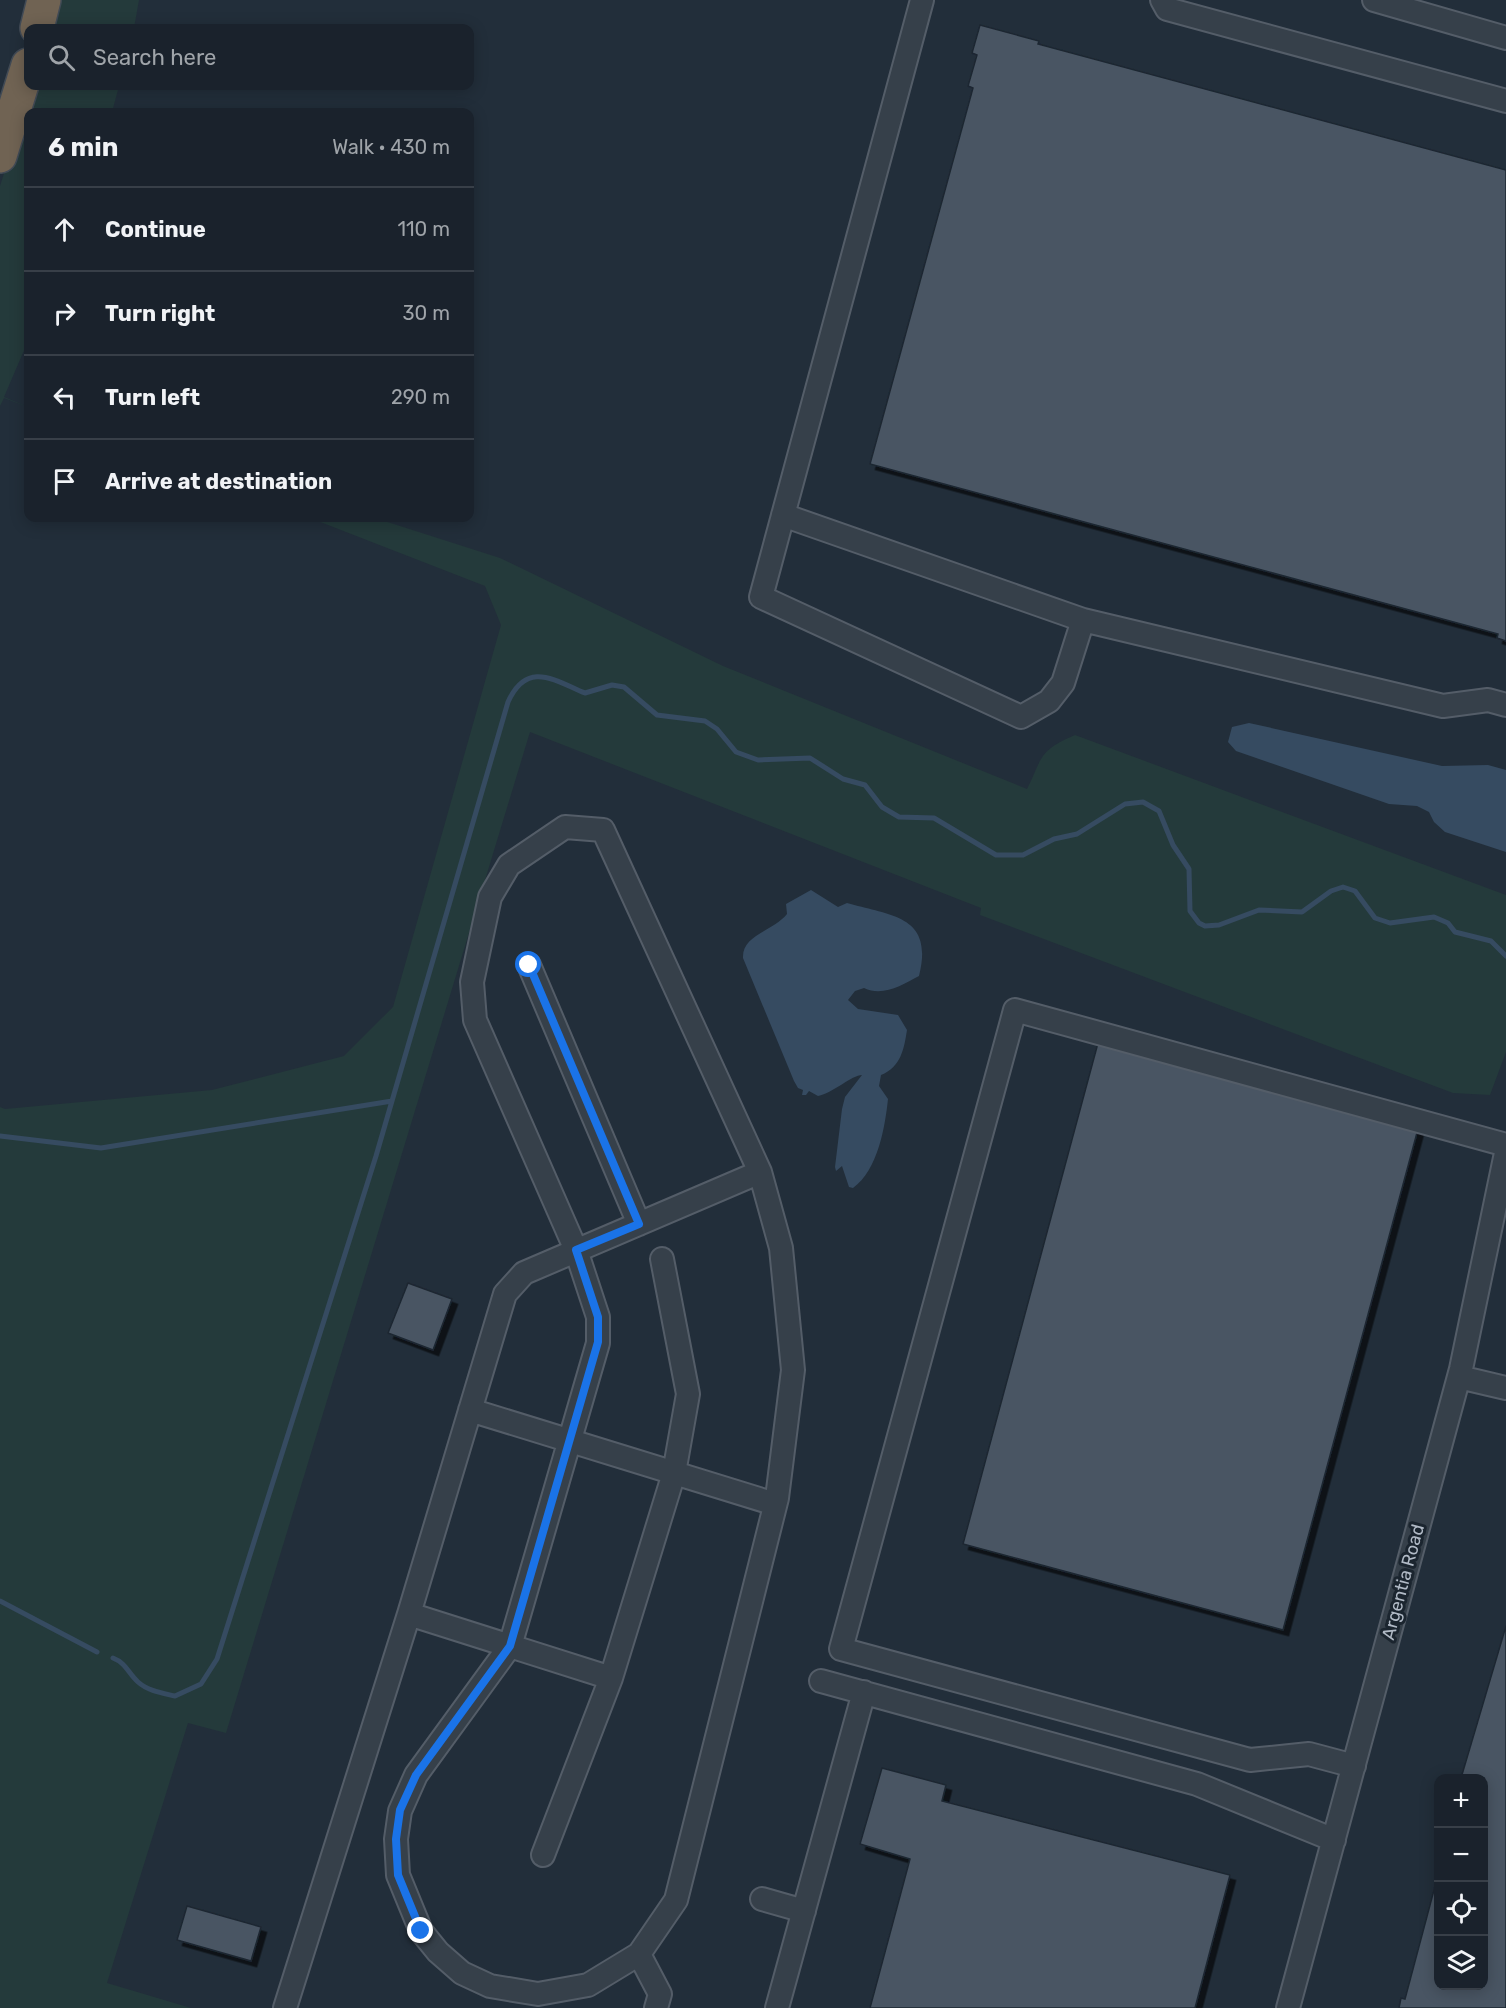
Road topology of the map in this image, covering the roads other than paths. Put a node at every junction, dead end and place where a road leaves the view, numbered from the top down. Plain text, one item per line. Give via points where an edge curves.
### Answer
1 (44, 0) edge
2 (922, 0) edge
3 (1162, 0) edge
4 (1374, 0) edge
5 (1435, 9) edge
6 (38, 24) edge
7 (1506, 38) edge
8 (24, 78) edge
9 (1506, 101) edge
10 (0, 156) edge
11 (783, 515) junction
12 (1083, 620) junction
13 (1506, 705) edge
14 (529, 965) dead end
15 (1506, 1145) edge
16 (1506, 1153) edge
17 (760, 1172) junction
18 (639, 1224) junction
19 (576, 1250) junction
20 (662, 1259) dead end
21 (1459, 1377) junction
22 (1506, 1388) edge
23 (470, 1410) junction
24 (570, 1440) junction
25 (674, 1473) junction
26 (776, 1504) junction
27 (409, 1614) junction
28 (510, 1646) junction
29 (611, 1678) junction
30 (821, 1681) dead end
31 (864, 1692) junction
32 (1354, 1766) junction
33 (1334, 1840) junction
34 (543, 1855) dead end
35 (762, 1899) dead end
36 (804, 1911) junction
37 (639, 1954) junction
38 (285, 2008) edge
39 (656, 2008) edge
40 (777, 2008) edge
41 (1288, 2008) edge

1 - 6 highway
2 - 11 street
3 - 9 street via 1167,9
4 - 5 street
5 - 7 street
8 - 10 highway
11 - 12 street
11 - 12 street via 761,597 1021,717 1050,701 1063,683
12 - 13 street via 1443,706 1488,700
14 - 18 street
15 - 32 street via 1015,1010 841,1649 1250,1760 1309,1754
16 - 21 street, Argentia Road
17 - 18 street
17 - 19 street via 603,830 564,826 509,864 490,897 471,982 475,1020
17 - 26 street via 781,1248 793,1370
18 - 19 street
19 - 23 street via 524,1273 505,1294
19 - 24 street via 598,1317 598,1342
20 - 25 street via 688,1394
21 - 22 street
21 - 32 street, Argentia Road
23 - 24 street
23 - 27 street
24 - 25 street
24 - 28 street
25 - 26 street
25 - 29 street
26 - 37 street via 676,1900
27 - 28 street
27 - 38 street
28 - 29 street
28 - 37 street via 416,1775 400,1810 396,1839 398,1875 408,1903 421,1931 438,1952 462,1973 490,1986 538,1994 588,1985
29 - 34 street
30 - 31 street
31 - 33 street via 1197,1784
31 - 36 street
32 - 33 street, Argentia Road
33 - 41 street, Argentia Road
35 - 36 street
36 - 40 street
37 - 39 street via 660,1994

